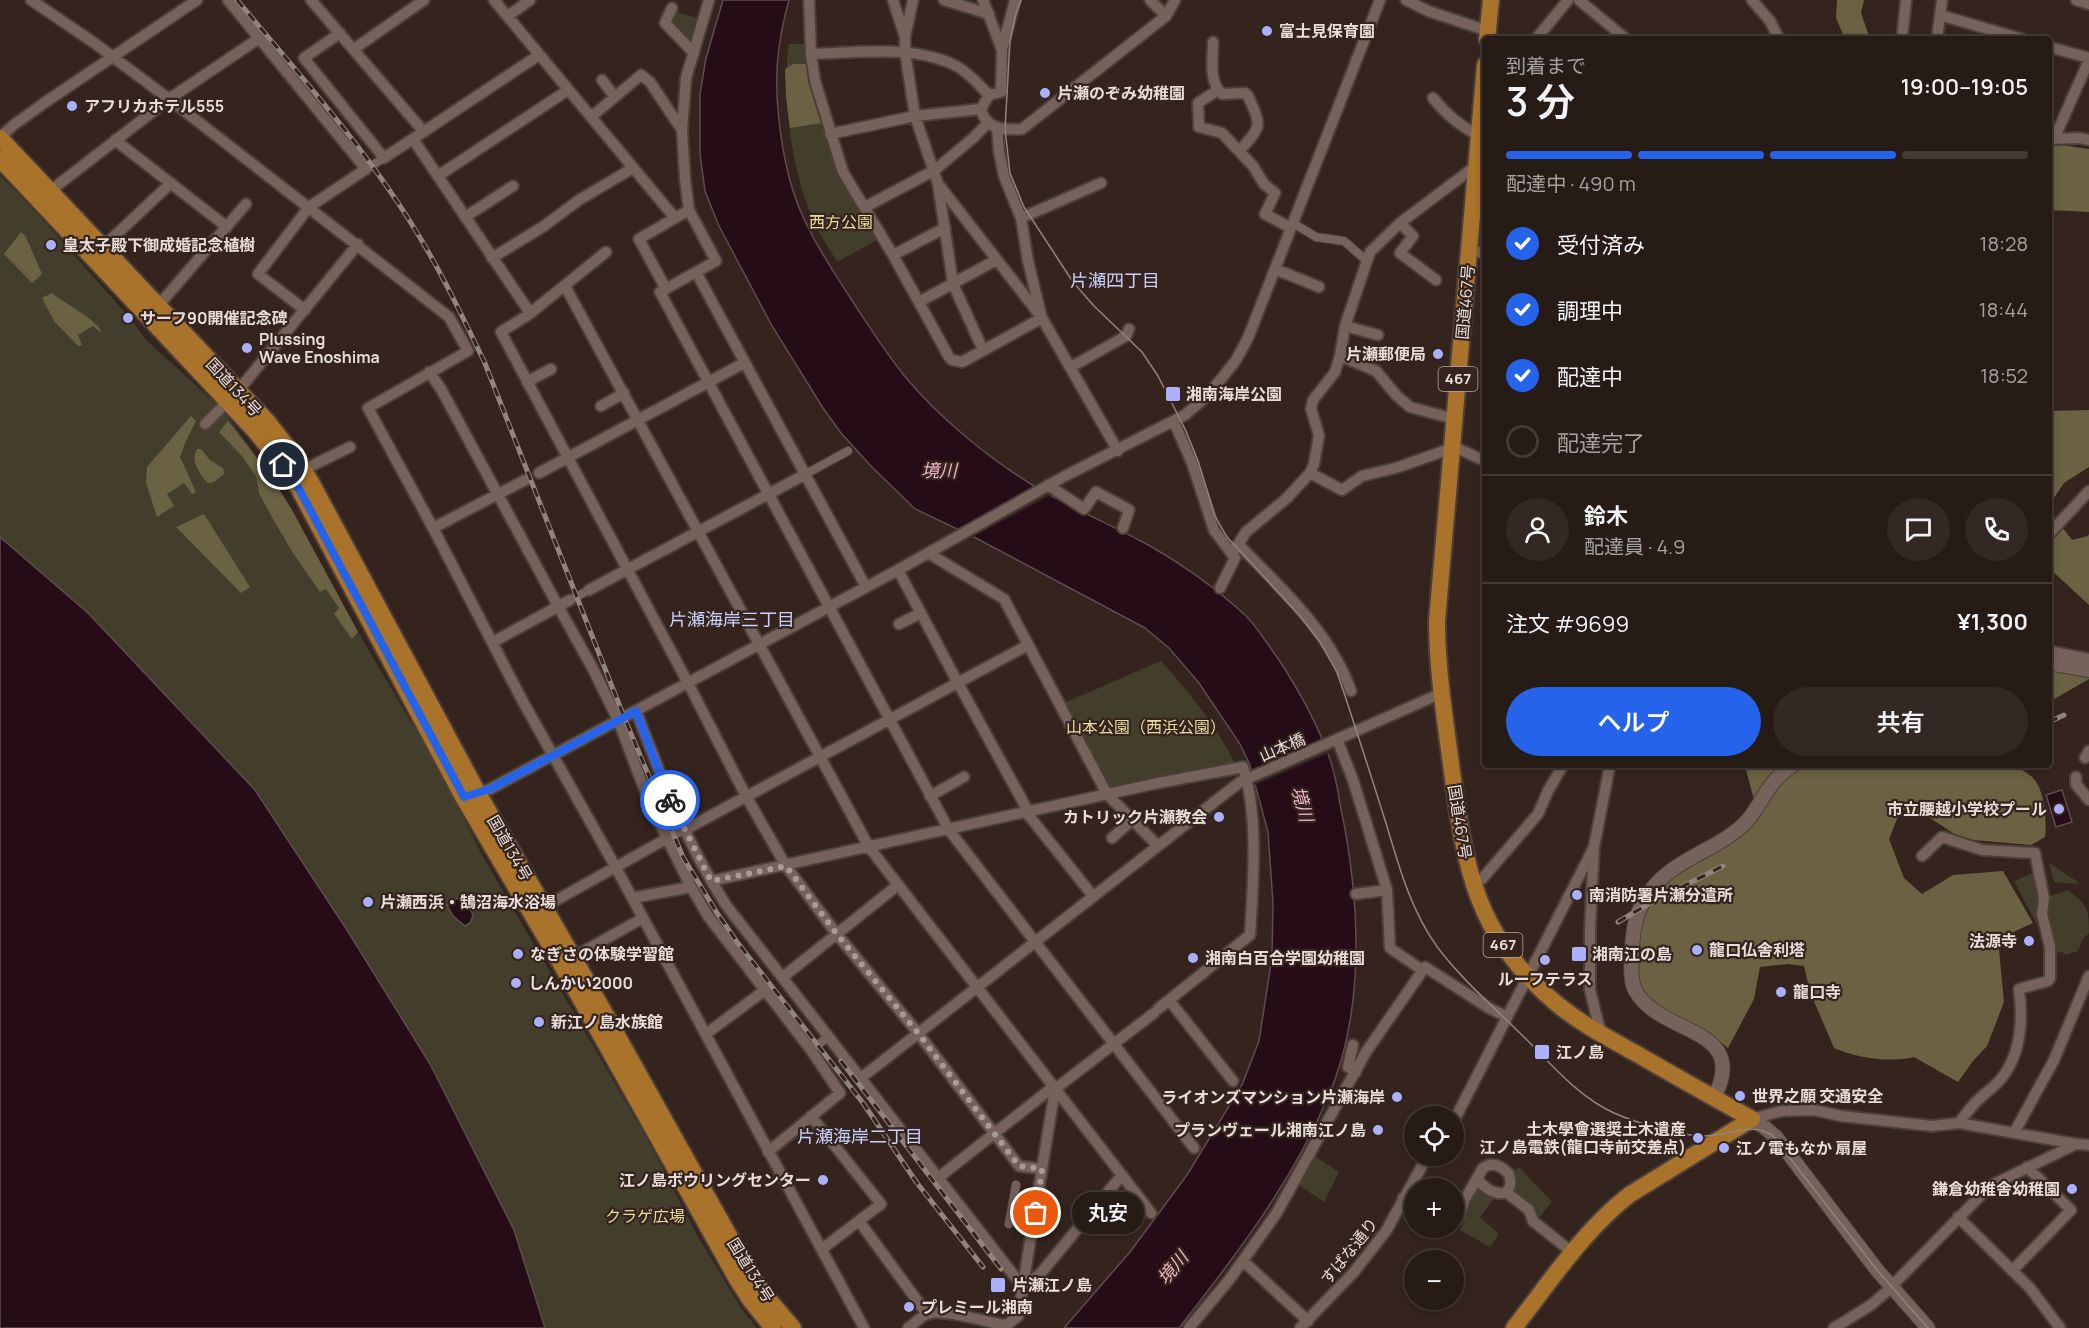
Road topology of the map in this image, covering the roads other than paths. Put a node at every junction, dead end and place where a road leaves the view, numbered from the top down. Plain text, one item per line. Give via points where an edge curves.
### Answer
1 (31, 0) edge
2 (197, 0) edge
3 (228, 0) edge
4 (311, 0) edge
5 (424, 0) edge
6 (494, 0) edge
7 (530, 0) edge
8 (709, 0) edge
9 (809, 0) edge
10 (893, 0) edge
11 (913, 0) edge
12 (944, 0) edge
13 (983, 0) edge
14 (1015, 0) edge
15 (1150, 0) edge
16 (1175, 0) edge
17 (1380, 0) edge
18 (1406, 0) edge
19 (1491, 0) edge
20 (1568, 0) edge
21 (1579, 0) edge
22 (1752, 0) edge
23 (1906, 0) edge
24 (1942, 0) edge
25 (2076, 0) edge
26 (2089, 4) edge
27 (672, 8) dead end
28 (988, 14) junction
29 (1940, 15) junction
30 (508, 16) junction
31 (1166, 16) junction
32 (339, 33) junction
33 (1488, 35) edge
34 (1538, 36) edge
35 (1622, 36) edge
36 (1778, 36) edge
37 (1902, 36) edge
38 (1937, 36) edge
39 (2012, 36) edge
40 (905, 37) junction
41 (258, 39) junction
42 (1213, 42) dead end
43 (2052, 48) edge
44 (354, 50) junction
45 (1002, 50) junction
46 (905, 52) junction
47 (694, 53) junction
48 (811, 54) junction
49 (539, 55) junction
50 (113, 57) junction
51 (2089, 59) edge
52 (602, 80) dead end
53 (568, 90) junction
54 (1218, 90) junction
55 (989, 95) junction
56 (615, 97) junction
57 (1433, 98) dead end
58 (169, 99) junction
59 (981, 109) junction
60 (915, 116) junction
61 (591, 117) junction
62 (1482, 117) edge
63 (993, 126) junction
64 (682, 130) junction
65 (424, 132) junction
66 (830, 134) junction
67 (0, 138) edge
68 (2052, 138) edge
69 (413, 139) junction
70 (115, 140) junction
71 (2089, 140) edge
72 (1480, 150) edge
73 (1239, 151) junction
74 (384, 158) junction
75 (0, 159) edge
76 (633, 168) junction
77 (366, 170) junction
78 (935, 170) junction
79 (438, 176) junction
80 (171, 183) junction
81 (1101, 183) dead end
82 (938, 184) junction
83 (513, 186) dead end
84 (50, 191) junction
85 (246, 204) dead end
86 (309, 207) junction
87 (865, 207) junction
88 (689, 210) junction
89 (465, 217) junction
90 (675, 218) junction
91 (1021, 218) junction
92 (1400, 223) junction
93 (1292, 225) junction
94 (226, 227) junction
95 (945, 228) junction
96 (358, 244) junction
97 (103, 248) junction
98 (606, 252) dead end
99 (1477, 252) edge
100 (893, 255) junction
101 (492, 258) junction
102 (996, 260) junction
103 (1367, 261) junction
104 (1275, 269) junction
105 (696, 272) junction
106 (1436, 280) dead end
107 (953, 284) junction
108 (566, 286) junction
109 (1319, 287) dead end
110 (666, 289) junction
111 (919, 302) junction
112 (158, 306) junction
113 (305, 310) junction
114 (530, 312) junction
115 (1042, 318) junction
116 (1345, 326) junction
117 (1129, 329) dead end
118 (1378, 335) dead end
119 (983, 350) junction
120 (1340, 356) junction
121 (744, 363) junction
122 (1071, 367) junction
123 (551, 369) dead end
124 (429, 372) junction
125 (708, 381) junction
126 (527, 382) junction
127 (624, 393) junction
128 (233, 396) junction
129 (601, 406) dead end
130 (639, 418) junction
131 (1454, 419) junction
132 (1174, 422) junction
133 (205, 424) dead end
134 (342, 447) dead end
135 (1452, 448) junction
136 (848, 451) dead end
137 (1118, 451) junction
138 (567, 458) junction
139 (1482, 459) edge
140 (303, 470) junction
141 (539, 473) joint
142 (1310, 473) junction
143 (804, 475) junction
144 (525, 480) joint
145 (1044, 487) junction
146 (2089, 491) edge
147 (499, 494) junction
148 (768, 494) junction
149 (434, 528) junction
150 (1123, 528) dead end
151 (700, 531) junction
152 (2052, 531) edge
153 (1239, 545) junction
154 (928, 553) junction
155 (1232, 554) junction
156 (627, 568) junction
157 (898, 570) junction
158 (866, 587) junction
159 (1220, 588) dead end
160 (589, 590) joint
161 (570, 600) joint
162 (558, 606) junction
163 (830, 606) junction
164 (921, 612) junction
165 (899, 624) dead end
166 (493, 642) junction
167 (759, 645) junction
168 (1028, 645) junction
169 (2052, 652) edge
170 (2089, 659) edge
171 (2052, 664) edge
172 (2089, 670) edge
173 (688, 683) junction
174 (957, 683) junction
175 (1351, 692) dead end
176 (1442, 693) junction
177 (636, 711) junction
178 (890, 719) junction
179 (618, 720) junction
180 (1338, 739) junction
181 (554, 754) junction
182 (820, 757) junction
183 (1561, 768) edge
184 (1609, 768) edge
185 (1790, 768) edge
186 (964, 777) dead end
187 (2076, 777) dead end
188 (1248, 781) junction
189 (1107, 794) junction
190 (471, 795) junction
191 (746, 796) junction
192 (930, 796) junction
193 (2089, 800) edge
194 (1027, 812) junction
195 (1133, 819) junction
196 (1257, 824) dead end
197 (684, 830) junction
198 (949, 830) junction
199 (1112, 838) dead end
200 (666, 839) junction
201 (1158, 846) junction
202 (869, 847) junction
203 (1594, 847) junction
204 (1922, 856) dead end
205 (615, 866) junction
206 (786, 866) junction
207 (711, 881) junction
208 (1472, 883) junction
209 (898, 885) junction
210 (691, 887) junction
211 (1387, 890) junction
212 (1356, 894) dead end
213 (1093, 896) junction
214 (633, 898) junction
215 (544, 907) junction
216 (643, 918) junction
217 (836, 933) junction
218 (1035, 942) junction
219 (567, 961) junction
220 (1422, 970) junction
221 (783, 976) junction
222 (1528, 977) junction
223 (2089, 977) edge
224 (976, 987) junction
225 (765, 990) junction
226 (1169, 1000) junction
227 (1507, 1017) junction
228 (918, 1033) junction
229 (705, 1034) junction
230 (1601, 1034) junction
231 (828, 1037) junction
232 (1114, 1044) junction
233 (1353, 1045) dead end
234 (811, 1050) junction
235 (1356, 1072) junction
236 (861, 1078) junction
237 (1233, 1081) dead end
238 (1054, 1088) junction
239 (1714, 1098) junction
240 (1462, 1106) edge
241 (811, 1116) junction
242 (1752, 1119) junction
243 (1959, 1123) junction
244 (2014, 1133) junction
245 (995, 1134) junction
246 (2076, 1144) junction
247 (2089, 1145) edge
248 (1194, 1148) dead end
249 (768, 1152) junction
250 (1422, 1166) edge
251 (2027, 1167) junction
252 (1042, 1169) junction
253 (1122, 1175) junction
254 (938, 1178) junction
255 (1477, 1178) junction
256 (1016, 1185) dead end
257 (1506, 1192) junction
258 (1403, 1198) joint
259 (1464, 1201) edge
260 (1152, 1213) dead end
261 (1958, 1217) junction
262 (859, 1221) junction
263 (1009, 1224) dead end
264 (822, 1249) junction
265 (1573, 1253) junction
266 (1243, 1261) junction
267 (2012, 1271) junction
268 (1023, 1287) junction
269 (1892, 1287) junction
270 (927, 1314) junction
271 (1304, 1325) edge
272 (1001, 1326) edge
273 (773, 1328) edge
274 (793, 1328) edge
275 (864, 1328) edge
276 (908, 1328) edge
277 (1189, 1328) edge
278 (1514, 1328) edge
279 (1834, 1328) edge
280 (1929, 1328) edge
281 (2060, 1328) edge

1 - 50 street
2 - 50 street
3 - 41 street
4 - 32 street
5 - 44 street
6 - 30 street
7 - 30 street
8 - 47 street
9 - 48 street
10 - 40 street
11 - 40 street
12 - 28 street
13 - 28 street
14 - 45 street
15 - 31 street
16 - 31 street
17 - 93 street
18 - 33 street
19 - 33 highway
20 - 34 street
21 - 35 street
22 - 36 street
23 - 37 street
24 - 29 street
25 - 26 street
27 - 47 street via 665,23
28 - 45 street
29 - 38 street
29 - 39 street
30 - 49 street
31 - 63 street via 1022,129
32 - 44 street
32 - 74 street via 304,58
40 - 46 street
41 - 58 street
41 - 77 street
42 - 54 street via 1211,67
43 - 51 street
44 - 65 street
45 - 55 street via 1001,92
46 - 48 street
46 - 55 street via 957,66
46 - 60 street
47 - 64 street via 686,78
48 - 66 street
49 - 53 street
49 - 65 street
50 - 58 street
50 - 67 street
51 - 68 street
52 - 56 street
53 - 61 street
53 - 79 street
54 - 73 street via 1198,103 1199,127 1222,133
54 - 73 street via 1222,94 1245,93 1258,117 1257,131
55 - 59 street
56 - 61 street
56 - 64 street via 641,75 650,82
57 - 72 street
58 - 70 street
58 - 86 street
59 - 60 street
59 - 63 street
60 - 66 street
60 - 78 street
61 - 76 street
62 - 72 highway, 国道467号 / 467
63 - 78 street
63 - 91 street via 1004,176
64 - 88 street
65 - 69 street
66 - 87 street via 843,172
67 - 84 highway, 国道134号
68 - 71 street
69 - 74 street
69 - 79 street
70 - 80 street
70 - 84 street
72 - 92 street
72 - 99 highway, 国道467号 / 467
73 - 93 street via 1275,194 1265,214
74 - 77 street
75 - 128 highway, 国道134号
76 - 90 street
76 - 101 street
77 - 86 street
78 - 82 street
78 - 87 street
79 - 89 street
80 - 94 street
80 - 97 street
81 - 91 street
82 - 95 street
82 - 102 street
83 - 89 street
84 - 97 highway, 国道134号
85 - 94 street
86 - 96 street
86 - 113 street via 258,274
87 - 100 street
88 - 90 street
88 - 105 street via 716,261
89 - 101 street
90 - 110 street via 639,239
91 - 115 street
92 - 103 street via 1370,252
92 - 106 street via 1413,236 1400,253
93 - 103 street via 1316,237 1340,239
93 - 104 street
94 - 112 street
95 - 100 street
95 - 107 street
96 - 113 street
96 - 124 street via 444,312 468,351
97 - 112 highway, 国道134号
98 - 108 street
99 - 131 highway, 国道467号 / 467
100 - 111 street
101 - 114 street
102 - 107 street
102 - 115 street
103 - 116 street
104 - 109 street
104 - 132 street via 1236,360 1206,397
105 - 110 street
105 - 121 street
107 - 111 street
107 - 119 street
108 - 114 street
108 - 127 street
110 - 125 street via 660,292
111 - 119 street via 952,360 962,362
112 - 128 highway, 国道134号
113 - 128 street
114 - 126 street via 501,332
115 - 119 street
115 - 122 street
116 - 118 street
116 - 120 street
117 - 122 street via 1126,336
120 - 131 street via 1376,371 1410,407
120 - 142 street via 1335,372 1313,400 1311,409 1319,435
121 - 125 street
121 - 143 street
122 - 137 street
123 - 126 street
124 - 147 street
124 - 149 street via 368,408
125 - 130 street
125 - 148 street
126 - 138 street
127 - 129 street
127 - 130 street
128 - 133 street
128 - 140 highway, 国道134号 via 267,421
128 - 190 highway, 国道134号 via 299,489
130 - 138 street
130 - 151 street via 676,493
131 - 135 highway, 国道467号 / 467
132 - 137 street
132 - 155 street via 1214,530
134 - 140 street
135 - 139 street
135 - 142 street via 1362,476 1342,490
135 - 176 highway, 国道467号 / 467 via 1437,621
136 - 143 street
137 - 145 street
138 - 141 street
138 - 156 street
140 - 190 highway, 国道134号
141 - 144 street
142 - 153 street via 1249,529
143 - 148 street
143 - 158 street
144 - 147 street
145 - 150 street via 1084,508 1096,492 1129,510
145 - 154 street
146 - 152 street
147 - 149 street
147 - 162 street
148 - 151 street
148 - 163 street
149 - 166 street
151 - 156 street
151 - 167 street
153 - 155 street
153 - 175 street via 1314,625 1344,673
154 - 157 street
154 - 168 street via 1004,599
155 - 159 street via 1236,560
156 - 160 street
156 - 173 street
157 - 158 street
157 - 164 street
158 - 163 street
160 - 161 street
161 - 162 street
162 - 166 street
162 - 179 street
163 - 167 street
163 - 178 street
164 - 165 street
164 - 174 street
166 - 181 street
167 - 173 street
167 - 182 street
168 - 174 street
168 - 189 street
169 - 170 street
171 - 172 street
173 - 177 street
173 - 191 street
174 - 178 street
174 - 194 street
176 - 180 street, 山本橋
176 - 208 highway, 国道467号 / 467 via 1460,832
177 - 179 street
177 - 197 street
178 - 182 street
178 - 192 street
179 - 181 street
179 - 200 street
180 - 188 street, 山本橋
180 - 211 street
181 - 190 street
181 - 205 street
182 - 191 street
182 - 202 street
183 - 208 street via 1538,814 1482,879
184 - 203 street
185 - 239 street via 1773,783 1745,823 1660,880 1640,906 1633,931 1634,988 1648,1005 1706,1039 1724,1062
186 - 192 street
187 - 193 street via 2076,784
188 - 189 street via 1243,767
188 - 196 street
188 - 201 street, 山本橋
188 - 226 street via 1253,855 1250,935
189 - 194 street
189 - 195 street
190 - 215 highway, 国道134号
190 - 219 highway, 国道134号
191 - 197 street
191 - 206 street
192 - 198 street
194 - 198 street
194 - 213 street
195 - 199 street
195 - 201 street
197 - 200 street
197 - 207 street
198 - 202 street
198 - 218 street
200 - 205 street
200 - 210 street
201 - 213 street, 山本橋
202 - 206 street
202 - 209 street
203 - 222 street
203 - 230 street via 1590,990
204 - 243 street via 1942,837 1982,850 2035,853 2044,898 2042,914 2050,947 2050,978 2019,989 2022,1015 2017,1046 2007,1069
205 - 214 street
205 - 215 street
206 - 207 street
206 - 217 street
207 - 221 street
208 - 222 highway, 国道467号 / 467 via 1498,939
209 - 217 street
209 - 224 street
210 - 214 street
210 - 225 street via 708,916
211 - 212 street
211 - 220 street via 1390,948
213 - 218 street, 山本橋
214 - 216 street
215 - 219 highway, 国道134号
216 - 219 street
216 - 229 street
217 - 221 street
217 - 228 street
218 - 224 street, 山本橋
218 - 232 street
219 - 273 highway, 国道134号 via 738,1281
219 - 274 highway, 国道134号 via 751,1275
220 - 227 street via 1425,967
220 - 235 street
221 - 231 street
222 - 227 street
222 - 230 highway, 国道467号 / 467 via 1566,1011
223 - 244 street via 2054,1060
224 - 228 street, 山本橋
224 - 238 street
225 - 229 street
225 - 234 street
226 - 232 street
226 - 237 street
227 - 240 street
228 - 236 street, 山本橋
228 - 245 street
229 - 249 street
230 - 239 highway, 国道467号 / 467
231 - 234 street
231 - 236 street
232 - 238 street
232 - 248 street
233 - 235 street via 1348,1067
234 - 241 street via 840,1093
235 - 266 street via 1289,1194
236 - 254 street
238 - 245 street
238 - 252 street
238 - 253 street
239 - 242 highway, 国道467号 / 467
241 - 249 street
241 - 262 street via 881,1204
242 - 243 street via 1781,1111 1814,1110 1932,1126
242 - 265 highway via 1629,1195 1596,1224
242 - 269 street via 1776,1137
243 - 244 street
244 - 246 street
245 - 252 street via 1019,1166
245 - 254 street
246 - 247 street
246 - 251 street
249 - 264 street
250 - 258 street, すばな通り
251 - 261 street via 1990,1185
251 - 267 street via 2071,1209
252 - 268 street
253 - 260 street
253 - 268 street via 1041,1273
254 - 268 street
255 - 257 street via 1495,1193
255 - 257 street via 1483,1168 1495,1164 1509,1174 1512,1182
255 - 259 street
256 - 263 street
257 - 265 street via 1528,1210 1533,1221
258 - 271 street, すばな通り via 1386,1231
261 - 267 street
261 - 269 street
262 - 264 street
262 - 270 street
264 - 275 street
265 - 278 highway
266 - 271 street
266 - 277 street
267 - 281 street
268 - 272 street via 1018,1316
269 - 279 street
269 - 280 street
270 - 272 street via 965,1316
270 - 276 street

